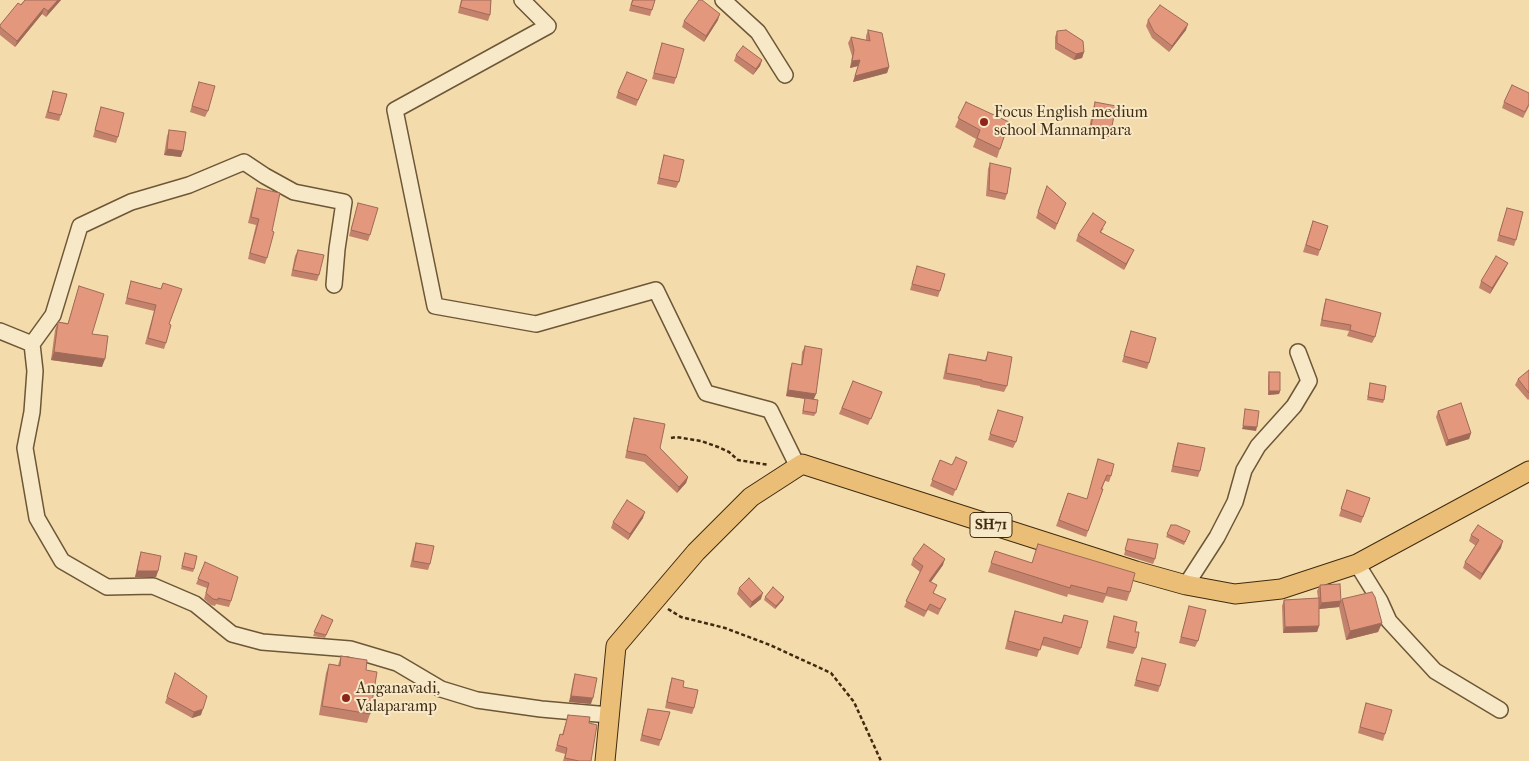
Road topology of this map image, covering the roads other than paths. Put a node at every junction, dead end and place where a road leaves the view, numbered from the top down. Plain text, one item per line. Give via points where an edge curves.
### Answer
1 (522, 0) edge
2 (723, 0) edge
3 (785, 75) dead end
4 (334, 285) dead end
5 (0, 331) edge
6 (32, 344) junction
7 (1298, 352) dead end
8 (798, 467) junction
9 (1529, 471) edge
10 (1357, 564) junction
11 (1186, 585) junction
12 (1500, 710) dead end
13 (609, 715) junction
14 (606, 761) edge

1 - 8 street via 548,26 395,110 435,306 536,324 656,290 706,394 770,410
2 - 3 street via 758,32
4 - 6 street via 344,202 294,192 244,162 189,185 131,202 80,226 53,315
5 - 6 street
6 - 13 street via 35,372 25,448 37,518 62,561 108,586 153,586 195,604 232,634 262,642 350,648 397,663 442,689 476,700
7 - 11 street via 1308,381 1294,406 1258,446 1244,470 1235,502
8 - 11 main road, SH71 via 802,464
8 - 13 main road via 751,497 696,552 616,646
9 - 10 main road, SH71
10 - 11 main road, SH71 via 1280,589 1235,594
10 - 12 street via 1380,601 1388,621 1435,671
13 - 14 main road

